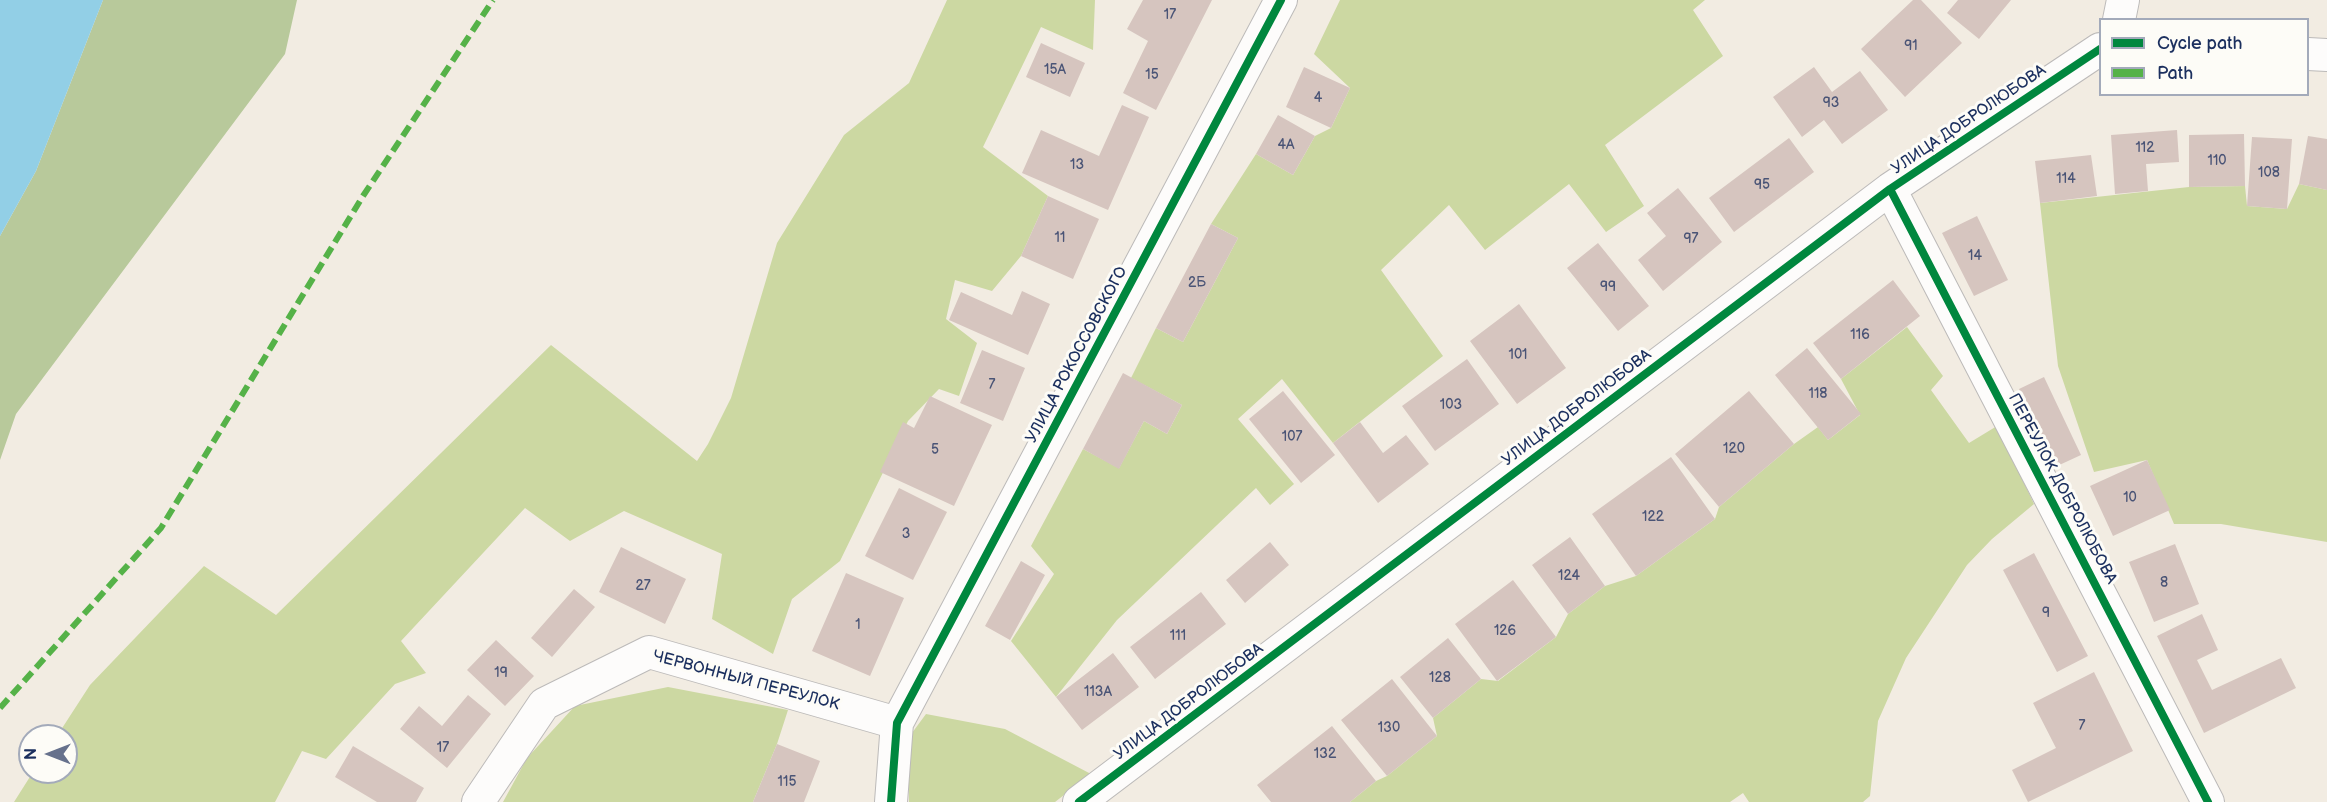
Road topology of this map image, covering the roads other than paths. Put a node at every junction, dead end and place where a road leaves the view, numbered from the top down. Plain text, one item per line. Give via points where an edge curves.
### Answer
1 (1281, 0) edge
2 (2123, 0) edge
3 (2120, 18) edge
4 (2099, 50) edge
5 (2309, 54) edge
6 (2327, 55) edge
7 (1890, 189) junction
8 (897, 723) junction
9 (478, 802) edge
10 (891, 802) edge
11 (1079, 802) edge
12 (2208, 802) edge

1 - 8 street, УЛИЦА РОКОССОВСКОГО
2 - 3 street
4 - 7 street, УЛИЦА ДОБРОЛЮБОВА
5 - 6 street
7 - 11 street, УЛИЦА ДОБРОЛЮБОВА
7 - 12 street, ПЕРЕУЛОК ДОБРОЛЮБОВА
8 - 9 street, ЧЕРВОННЫЙ ПЕРЕУЛОК via 649,652 544,704
8 - 10 street

